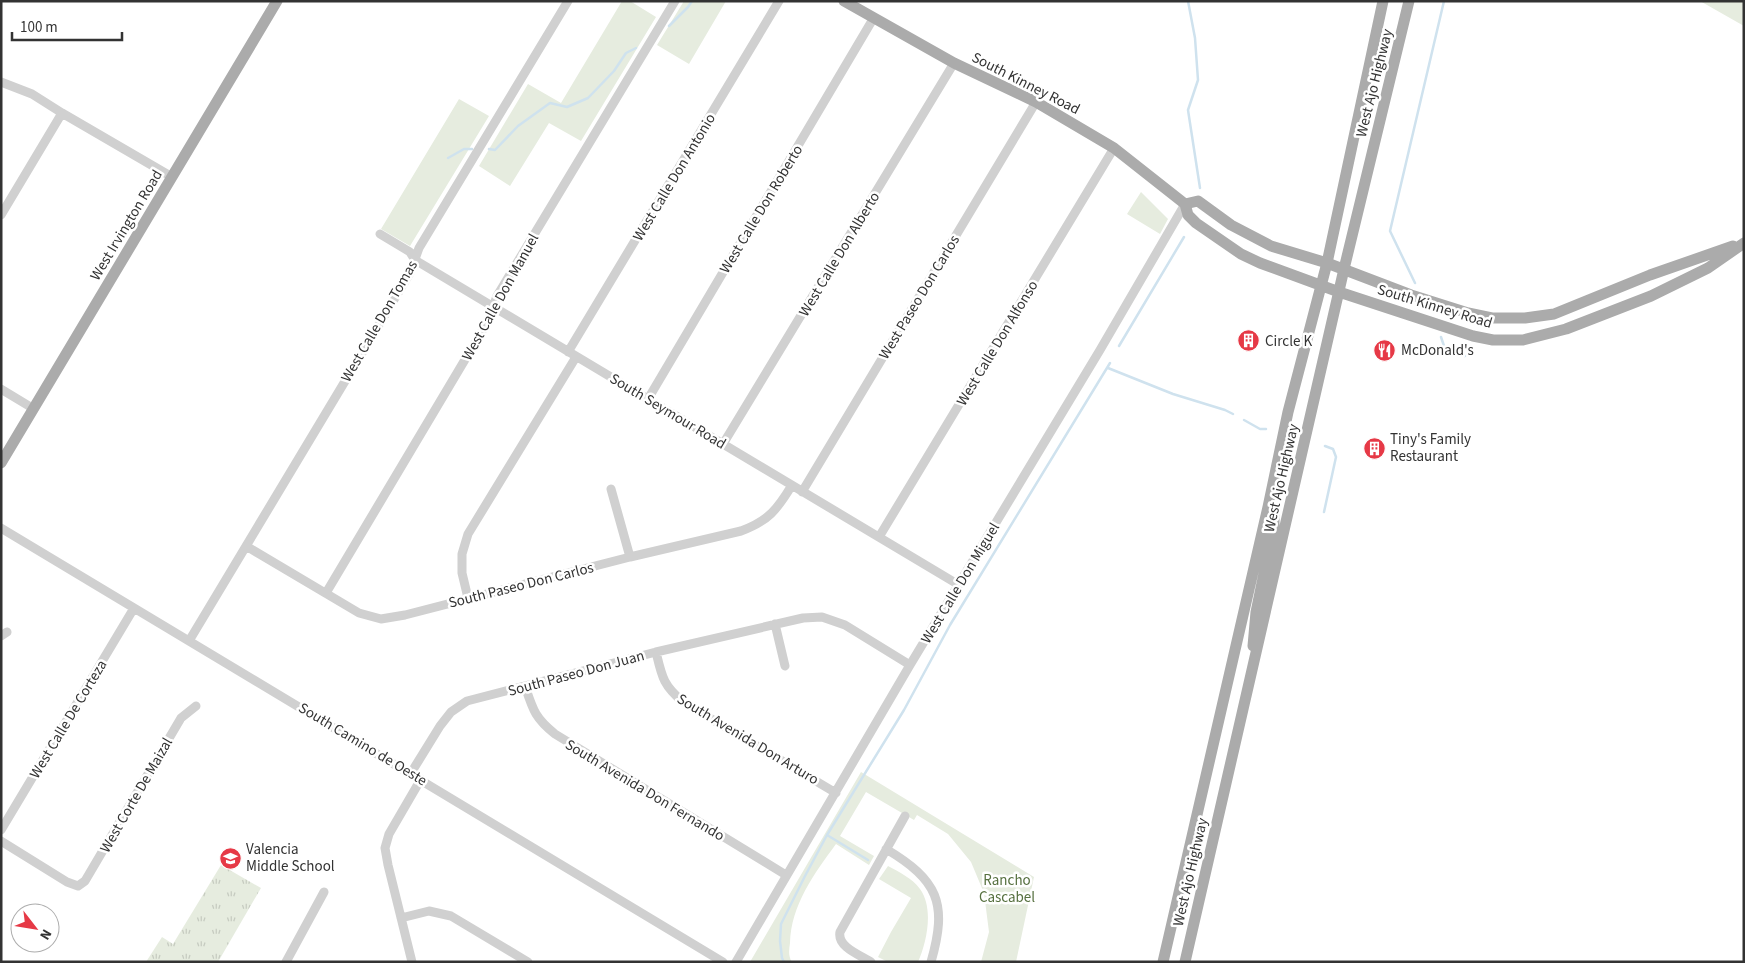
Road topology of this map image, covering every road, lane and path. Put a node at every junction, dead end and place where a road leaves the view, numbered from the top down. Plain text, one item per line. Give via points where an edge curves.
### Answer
1 (277, 1) edge
2 (568, 1) edge
3 (675, 1) edge
4 (779, 1) edge
5 (844, 1) edge
6 (1383, 1) edge
7 (1409, 1) edge
8 (873, 19) junction
9 (954, 63) junction
10 (1, 82) edge
11 (1036, 102) junction
12 (62, 114) junction
13 (1114, 148) junction
14 (172, 177) junction
15 (1185, 204) junction
16 (1, 215) edge
17 (380, 234) dead end
18 (1744, 242) edge
19 (415, 260) junction
20 (1326, 263) junction
21 (1344, 269) junction
22 (1321, 285) junction
23 (1339, 292) junction
24 (493, 308) junction
25 (572, 354) junction
26 (1, 389) edge
27 (648, 400) junction
28 (34, 409) junction
29 (723, 444) junction
30 (1, 463) edge
31 (792, 485) junction
32 (611, 489) dead end
33 (802, 492) junction
34 (1268, 506) junction
35 (1, 528) edge
36 (878, 537) junction
37 (246, 546) junction
38 (630, 557) junction
39 (959, 585) junction
40 (326, 593) junction
41 (468, 598) junction
42 (134, 608) junction
43 (775, 624) junction
44 (189, 641) junction
45 (656, 652) junction
46 (910, 665) junction
47 (1254, 665) junction
48 (785, 666) dead end
49 (525, 686) junction
50 (196, 706) dead end
51 (410, 773) junction
52 (421, 779) junction
53 (836, 792) junction
54 (905, 816) dead end
55 (1, 830) edge
56 (1, 841) edge
57 (886, 849) junction
58 (786, 875) junction
59 (324, 892) dead end
60 (401, 918) junction
61 (286, 962) edge
62 (412, 962) edge
63 (528, 962) edge
64 (723, 962) edge
65 (736, 962) edge
66 (871, 962) edge
67 (930, 962) edge
68 (1163, 962) edge
69 (1185, 962) edge

1 - 14 main road, West Irvington Road
2 - 19 street, West Calle Don Tomas
3 - 24 street, West Calle Don Manuel via 502,287
4 - 25 street, West Calle Don Antonio
5 - 8 main road, South Kinney Road
6 - 20 main road, West Ajo Highway
7 - 21 main road, West Ajo Highway
8 - 9 main road, South Kinney Road
8 - 27 street, West Calle Don Roberto
9 - 11 main road, South Kinney Road
9 - 29 street, West Calle Don Alberto
10 - 12 street via 32,94
11 - 13 main road, South Kinney Road
11 - 33 street, West Paseo Don Carlos
12 - 14 street
12 - 16 street
13 - 15 main road, South Kinney Road
13 - 36 street, West Calle Don Alfonso
14 - 28 main road, West Irvington Road
15 - 20 main road, South Kinney Road via 1198,201 1250,236
15 - 22 main road, South Kinney Road via 1188,215 1196,223 1240,254
15 - 39 street, West Calle Don Miguel
17 - 19 street, South Seymour Road via 410,252
18 - 21 main road, South Kinney Road via 1554,314 1525,318 1492,318 1468,313
18 - 23 main road, South Kinney Road via 1708,268 1651,296 1566,329 1523,340 1473,336
19 - 24 street, South Seymour Road
19 - 37 street, West Calle Don Tomas
20 - 21 main road, South Kinney Road
20 - 22 main road, West Ajo Highway
21 - 23 main road, West Ajo Highway
22 - 23 main road, South Kinney Road
22 - 34 main road, West Ajo Highway
23 - 47 main road, West Ajo Highway
24 - 25 street, South Seymour Road
24 - 40 street, West Calle Don Manuel
25 - 27 street, South Seymour Road
25 - 41 street, West Calle Don Antonio via 468,534 462,554 462,573
26 - 28 street
27 - 29 street, South Seymour Road
28 - 30 main road, West Irvington Road
29 - 31 street, South Seymour Road
31 - 33 street, South Seymour Road
31 - 38 street, South Paseo Don Carlos via 779,507 756,526
32 - 38 street
33 - 36 street, South Seymour Road
34 - 47 main road via 1274,512 1274,524 1254,628
34 - 68 main road, West Ajo Highway
35 - 42 street, South Camino de Oeste
36 - 39 street, South Seymour Road
37 - 40 street, South Paseo Don Carlos
37 - 44 street, West Calle Don Tomas
38 - 41 street, South Paseo Don Carlos
39 - 46 street, West Calle Don Miguel
40 - 41 street, South Paseo Don Carlos via 359,613 381,618
42 - 44 street, South Camino de Oeste
42 - 55 street, West Calle De Corteza
43 - 45 street, South Paseo Don Juan
43 - 46 street, South Paseo Don Juan via 822,617 845,625
43 - 48 street
44 - 51 street, South Camino de Oeste
45 - 49 street, South Paseo Don Juan
45 - 53 street, South Avenida Don Arturo via 663,679 670,691 683,702
46 - 53 street, West Calle Don Miguel
47 - 69 main road, West Ajo Highway
49 - 51 street, South Paseo Don Juan via 467,701 451,712
49 - 58 street, South Avenida Don Fernando via 540,722 555,734
50 - 56 street, West Corte De Maizal via 181,718 85,881 78,886
51 - 52 street, South Camino de Oeste
52 - 60 street via 389,834 385,848
52 - 64 street, South Camino de Oeste
53 - 58 street, West Calle Don Miguel
54 - 57 street
57 - 66 street via 839,938
57 - 67 street via 916,869 929,883 936,899 937,934
58 - 65 street, West Calle Don Miguel
59 - 61 street
60 - 62 street
60 - 63 street via 429,911 451,916

